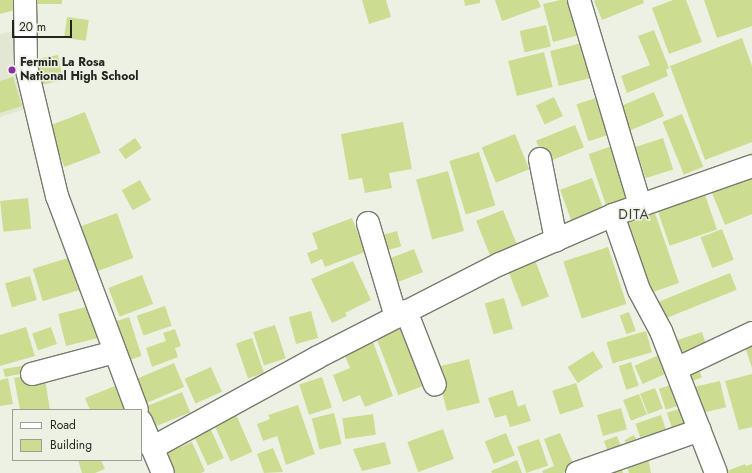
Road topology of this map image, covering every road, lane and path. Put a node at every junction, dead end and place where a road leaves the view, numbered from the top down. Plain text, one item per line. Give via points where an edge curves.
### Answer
1 (25, 0) edge
2 (579, 0) edge
3 (540, 159) dead end
4 (752, 166) edge
5 (640, 205) junction
6 (614, 215) junction
7 (368, 223) dead end
8 (556, 240) junction
9 (401, 314) junction
10 (752, 333) edge
11 (114, 352) junction
12 (676, 369) junction
13 (32, 374) dead end
14 (435, 385) dead end
15 (137, 409) edge
16 (142, 423) edge
17 (700, 430) junction
18 (152, 448) junction
19 (163, 473) edge
20 (577, 473) edge
21 (716, 473) edge

1 - 11 street via 26,66 42,138 57,196
2 - 5 street
3 - 8 street
4 - 5 street
5 - 6 street
6 - 8 street
6 - 12 street via 638,290 661,331
7 - 9 street
8 - 9 street via 500,264
9 - 14 street
9 - 18 street
10 - 12 street
11 - 13 street
11 - 15 street
12 - 17 street
16 - 18 street
17 - 20 street
17 - 21 street
18 - 19 street

